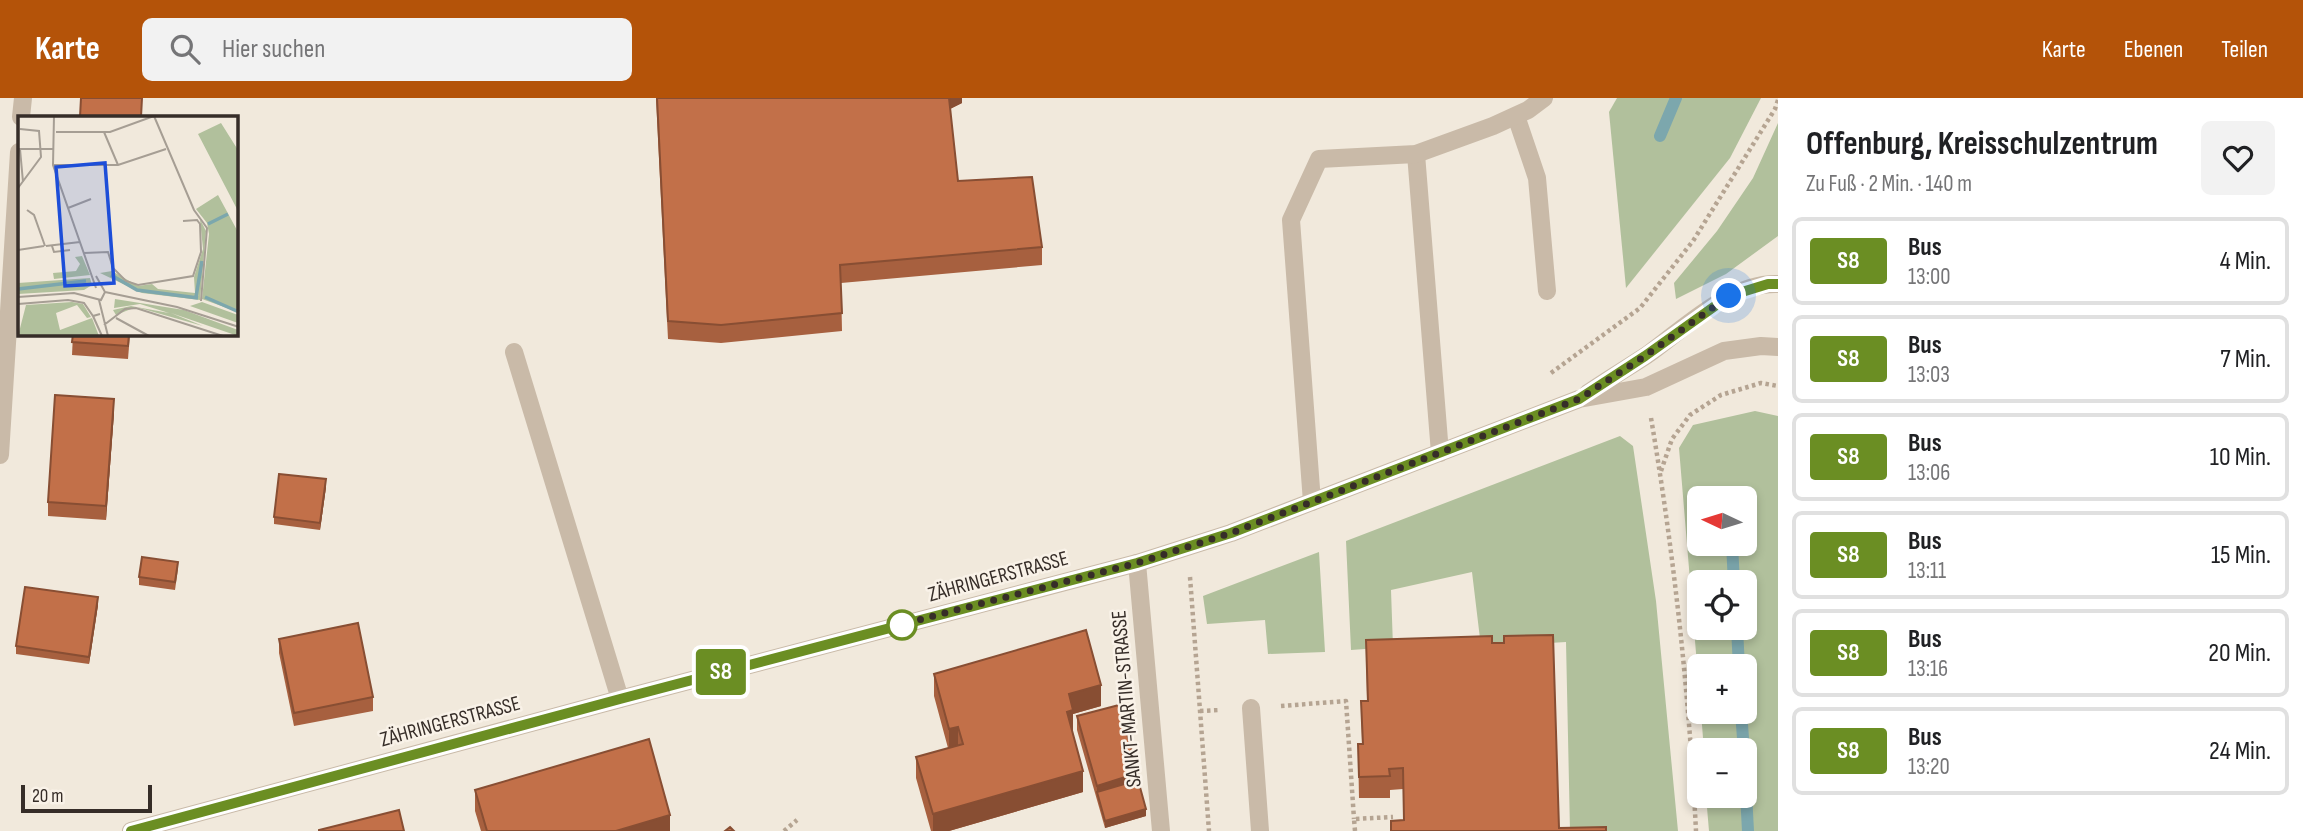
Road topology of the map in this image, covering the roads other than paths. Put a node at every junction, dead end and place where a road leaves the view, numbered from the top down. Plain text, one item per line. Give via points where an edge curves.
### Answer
1 (23, 98) edge
2 (1544, 98) edge
3 (22, 116) edge
4 (1516, 116) junction
5 (1416, 154) junction
6 (18, 168) edge
7 (1778, 284) edge
8 (1547, 291) dead end
9 (1778, 347) edge
10 (514, 352) dead end
11 (1579, 399) junction
12 (1440, 453) junction
13 (0, 455) edge
14 (1312, 502) junction
15 (1137, 563) junction
16 (620, 699) junction
17 (1251, 708) road end
18 (131, 831) edge
19 (1161, 831) edge
20 (1260, 831) edge

1 - 3 street
2 - 4 street
4 - 5 street
4 - 8 street via 1536,178
5 - 12 street
5 - 14 street via 1319,159 1292,220
6 - 13 street
7 - 11 street, ZÄHRINGERSTRASSE via 1729,296
9 - 11 street, ZÄHRINGERSTRASSE via 1724,351 1646,387
10 - 16 street
11 - 12 street, ZÄHRINGERSTRASSE
12 - 14 street, ZÄHRINGERSTRASSE
14 - 15 street, ZÄHRINGERSTRASSE
15 - 16 street, ZÄHRINGERSTRASSE
15 - 19 street, SANKT-MARTIN-STRASSE
16 - 18 street, ZÄHRINGERSTRASSE
17 - 20 street

